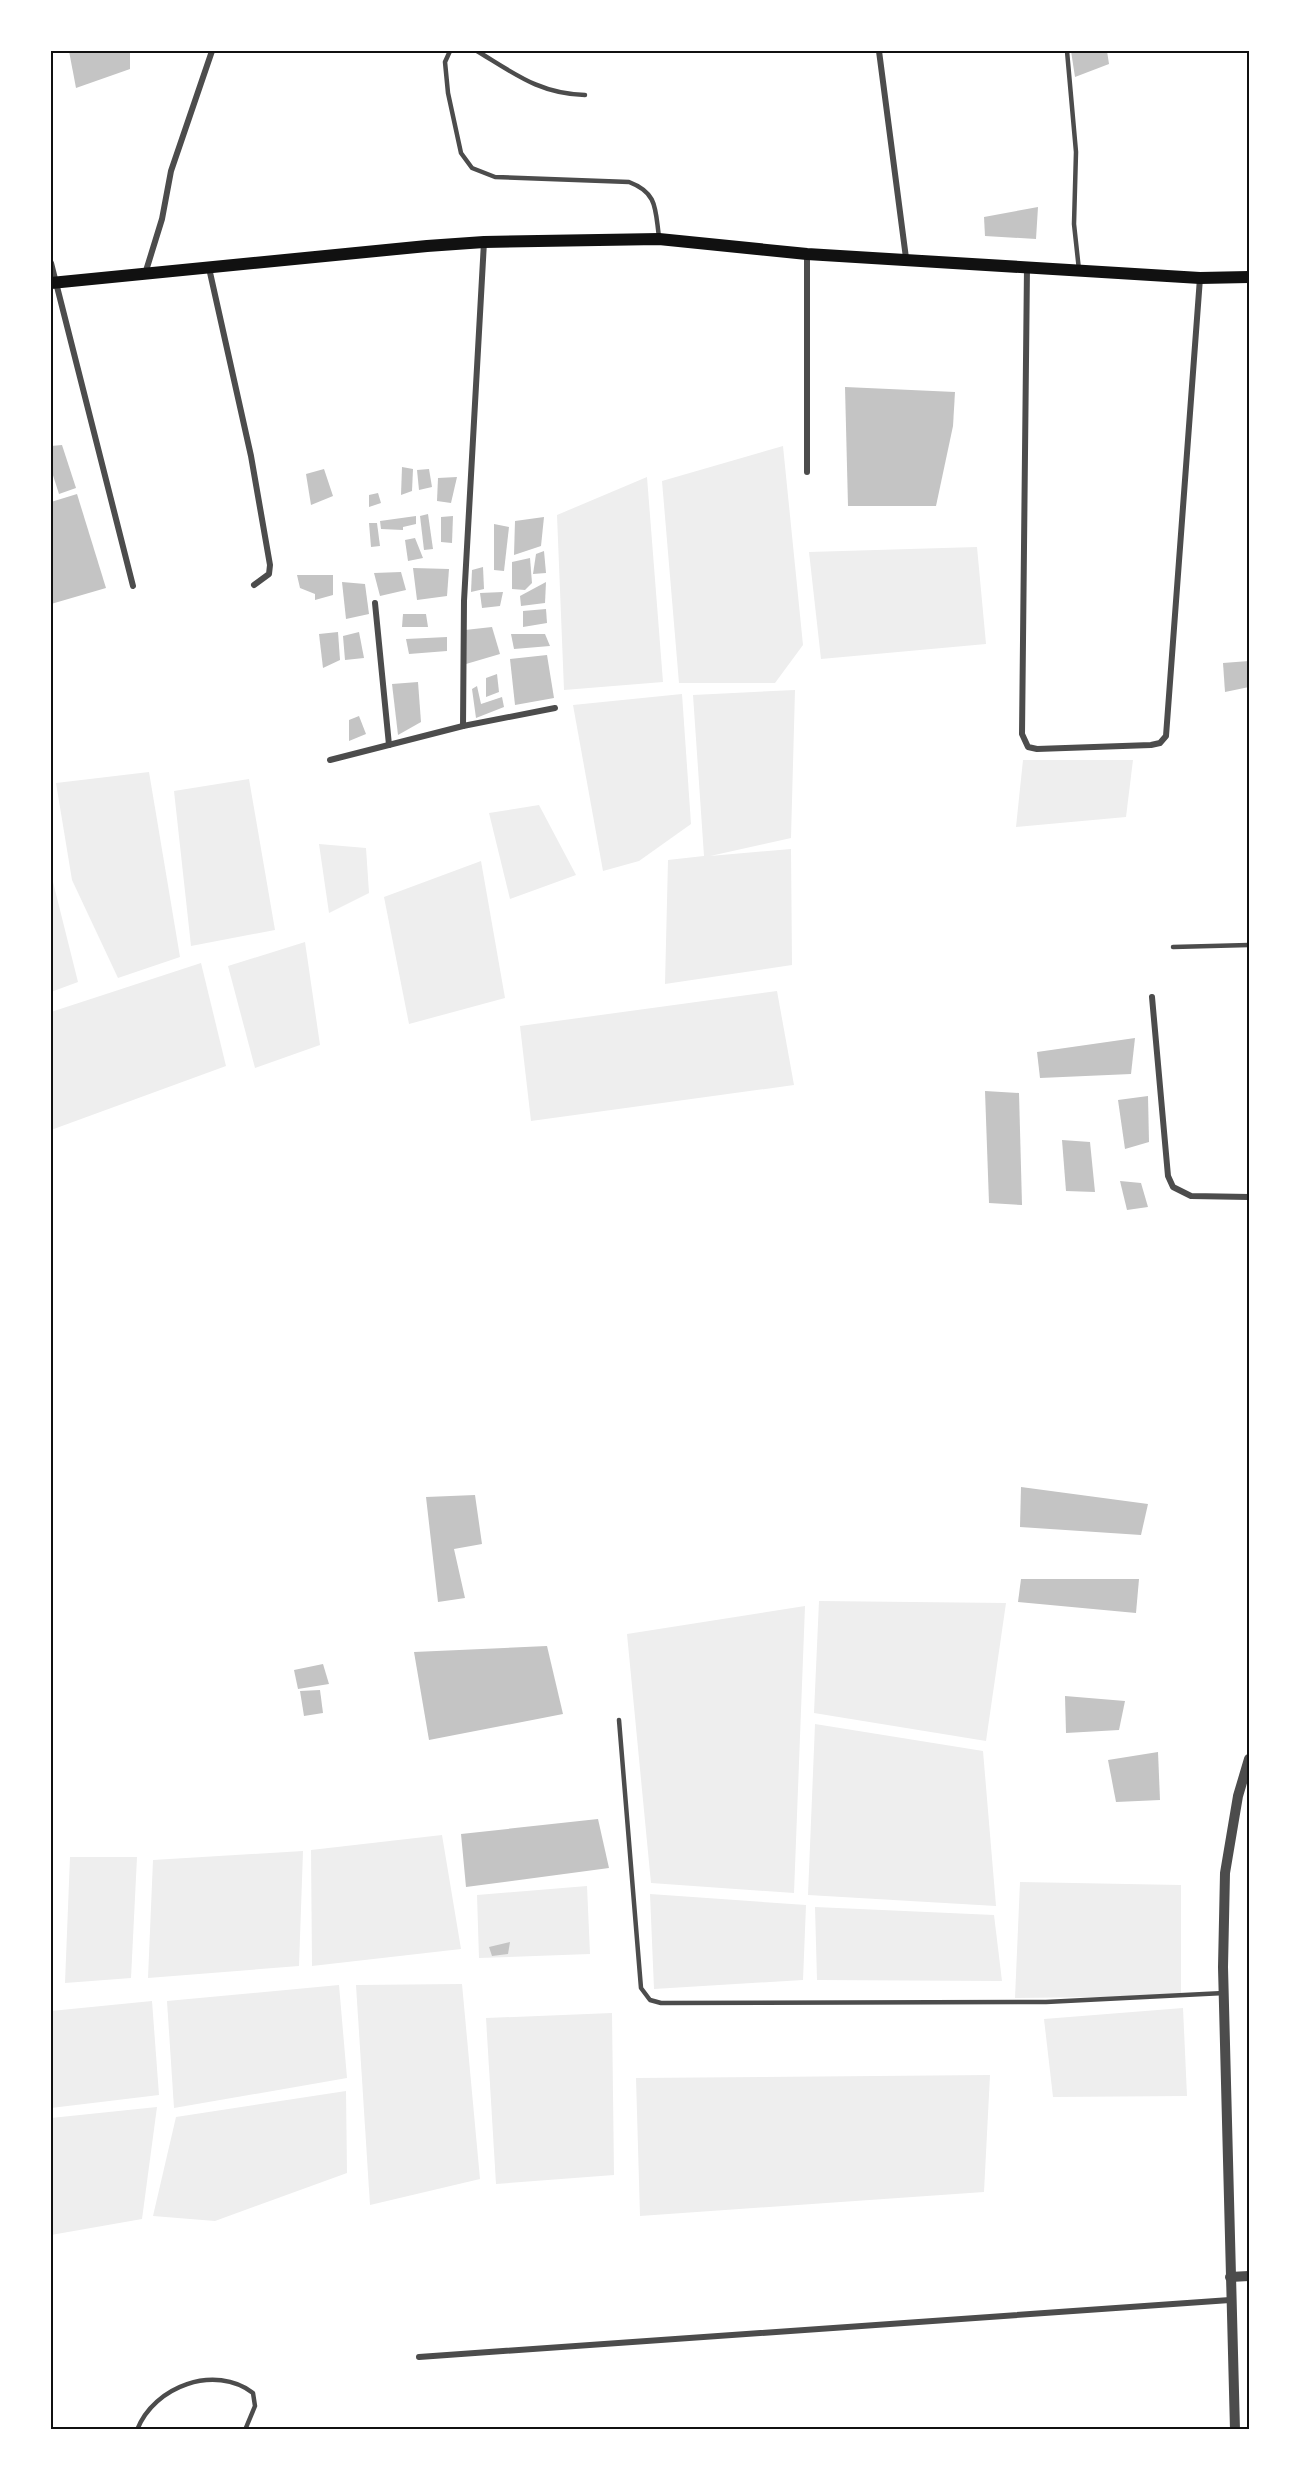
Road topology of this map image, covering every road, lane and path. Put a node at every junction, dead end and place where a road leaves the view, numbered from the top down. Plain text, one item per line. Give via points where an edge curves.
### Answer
1 (212, 51) edge
2 (450, 51) edge
3 (477, 51) edge
4 (879, 51) edge
5 (1066, 51) edge
6 (585, 95) dead end
7 (659, 239) junction
8 (484, 242) junction
9 (807, 254) junction
10 (906, 258) junction
11 (51, 263) edge
12 (209, 267) junction
13 (1027, 267) junction
14 (1079, 270) junction
15 (145, 274) junction
16 (1249, 277) edge
17 (1200, 278) junction
18 (53, 283) edge
19 (807, 472) dead end
20 (254, 585) dead end
21 (133, 586) dead end
22 (375, 603) dead end
23 (555, 708) dead end
24 (464, 726) junction
25 (389, 745) junction
26 (330, 760) dead end
27 (1249, 945) edge
28 (1173, 947) dead end
29 (1152, 997) dead end
30 (1249, 1197) edge
31 (619, 1720) dead end
32 (1249, 1759) edge
33 (1224, 1993) junction
34 (1249, 2276) edge
35 (1230, 2277) junction
36 (1230, 2300) junction
37 (419, 2357) dead end
38 (137, 2430) edge
39 (245, 2430) edge
40 (1235, 2430) edge

1 - 15 street via 171,171 162,219
2 - 7 lane via 445,62 447,93 461,153 472,168 495,177 629,182 645,189 653,199
3 - 6 lane via 549,92
4 - 10 street
5 - 14 lane via 1077,152 1074,224
7 - 8 main road
7 - 9 main road
8 - 12 main road
8 - 24 street via 464,601
9 - 10 main road
9 - 19 street
10 - 13 main road
11 - 18 street
12 - 15 main road
12 - 20 street via 251,456 270,565 269,574
13 - 14 main road
13 - 17 street via 1022,734 1028,747 1037,749 1157,744 1166,736
14 - 17 main road
15 - 18 main road
16 - 17 main road
18 - 21 street
22 - 25 street
23 - 24 street
24 - 25 street
25 - 26 street
27 - 28 lane
29 - 30 street via 1168,1176 1173,1187 1191,1196
31 - 33 lane via 641,1988 650,2000 1046,2002
32 - 33 street via 1238,1796 1225,1873
33 - 35 street
34 - 35 street
35 - 36 street
36 - 37 street
36 - 40 street
38 - 39 lane via 172,2388 207,2380 239,2384 253,2393 255,2406

